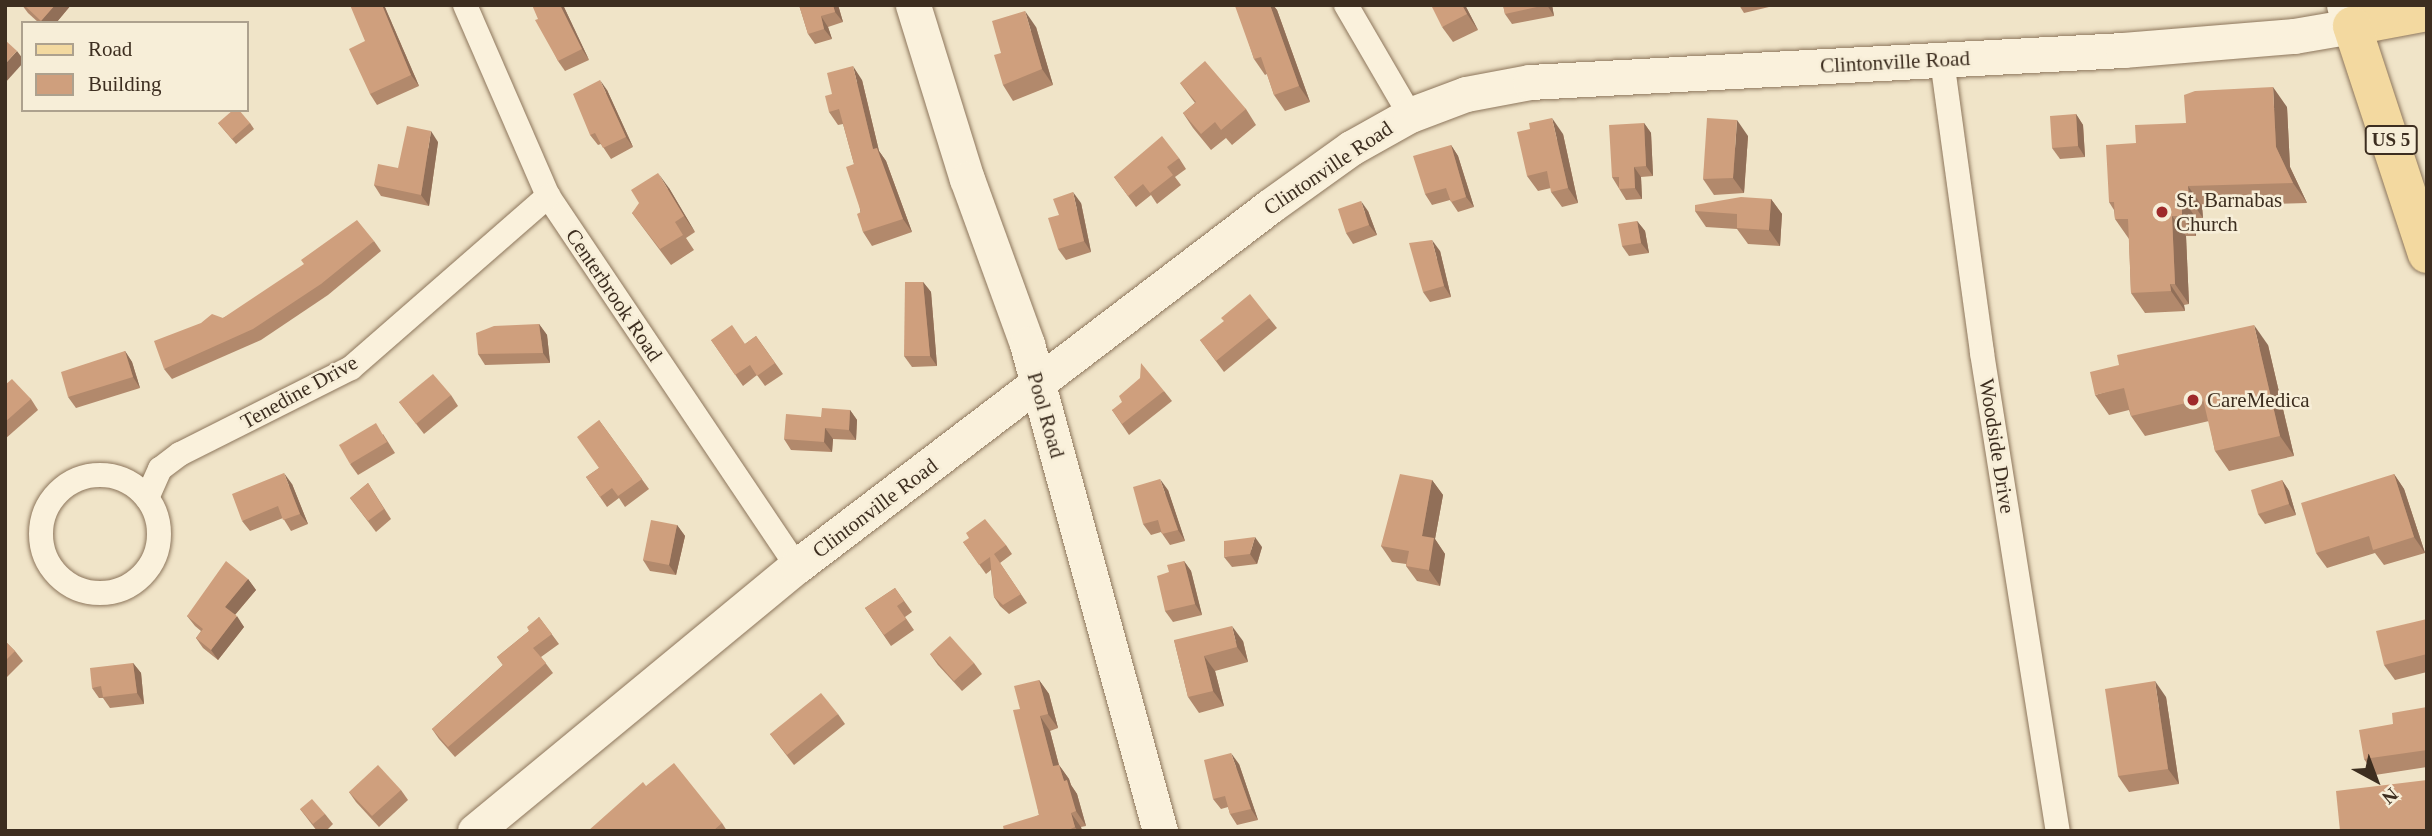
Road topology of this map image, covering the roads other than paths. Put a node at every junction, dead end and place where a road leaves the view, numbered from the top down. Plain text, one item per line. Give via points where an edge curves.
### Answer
1 (465, 5) edge
2 (913, 5) edge
3 (1346, 5) edge
4 (2427, 12) edge
5 (2348, 16) edge
6 (1942, 60) junction
7 (1410, 115) junction
8 (548, 196) junction
9 (2427, 254) edge
10 (1037, 384) junction
11 (146, 498) junction
12 (797, 566) junction
13 (475, 831) edge
14 (1160, 831) edge
15 (2057, 831) edge

1 - 8 street, Centerbrook Road
2 - 10 main road, Pool Road
3 - 7 street
4 - 5 main road, Clintonville Road
5 - 6 main road, Clintonville Road via 2208,44
5 - 9 main road, US 5
6 - 7 main road, Clintonville Road via 1530,82 1466,94
6 - 15 street, Woodside Drive via 1982,353
7 - 10 main road, Clintonville Road via 1331,161
8 - 11 street, Tenedine Drive via 351,368 180,454 160,469
8 - 12 street, Centerbrook Road
10 - 12 main road, Clintonville Road
10 - 14 main road, Pool Road
11 - 11 street via 156,514 156,551 135,581 118,590 82,590 52,569 43,552 41,523 50,502 66,486 79,478 108,475 130,483
12 - 13 main road, Clintonville Road

